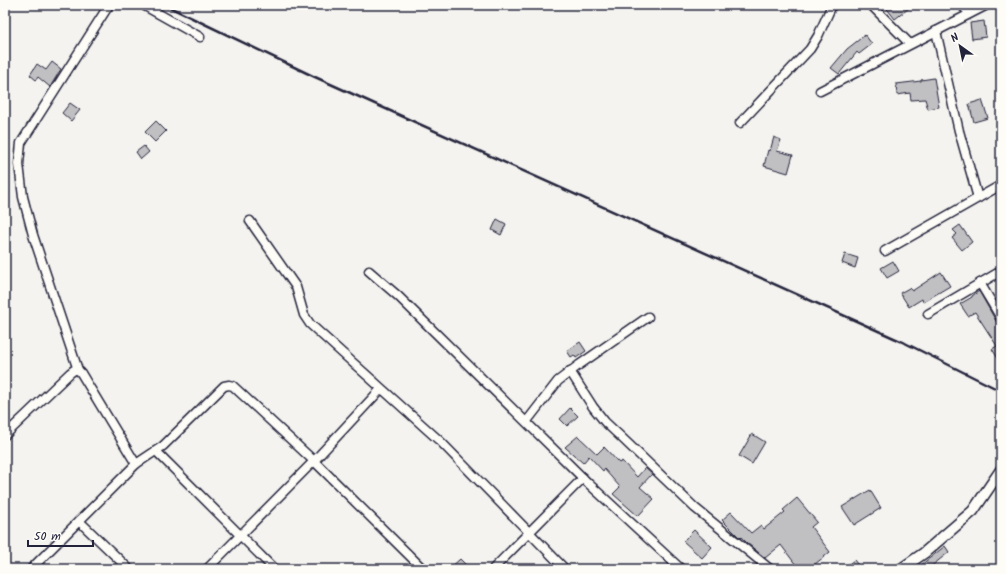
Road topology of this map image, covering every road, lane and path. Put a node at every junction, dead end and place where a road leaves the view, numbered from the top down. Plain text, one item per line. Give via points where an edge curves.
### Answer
1 (109, 5) edge
2 (143, 5) edge
3 (832, 5) edge
4 (871, 5) edge
5 (961, 5) edge
6 (987, 5) edge
7 (970, 13) junction
8 (936, 31) junction
9 (200, 37) dead end
10 (910, 44) junction
11 (820, 91) dead end
12 (740, 124) dead end
13 (1001, 185) edge
14 (978, 198) junction
15 (250, 222) dead end
16 (886, 251) dead end
17 (369, 271) dead end
18 (1001, 271) edge
19 (980, 283) junction
20 (928, 314) dead end
21 (648, 317) dead end
22 (1001, 318) edge
23 (78, 370) junction
24 (570, 371) junction
25 (381, 389) junction
26 (527, 421) junction
27 (5, 435) edge
28 (156, 451) junction
29 (314, 460) junction
30 (136, 464) junction
31 (1001, 470) edge
32 (583, 478) junction
33 (79, 521) junction
34 (529, 532) junction
35 (239, 535) junction
36 (31, 569) edge
37 (128, 569) edge
38 (207, 569) edge
39 (274, 569) edge
40 (423, 569) edge
41 (492, 569) edge
42 (565, 569) edge
43 (681, 569) edge
44 (770, 569) edge
45 (902, 569) edge

1 - 23 street via 21,143 19,164 23,197 33,235
2 - 9 street
3 - 12 street via 810,49
4 - 10 street
5 - 7 street
6 - 7 street
7 - 8 street
8 - 10 street
8 - 14 street via 959,131
10 - 11 street
13 - 14 street
14 - 16 street
15 - 25 street via 296,286 304,315 310,324
17 - 26 street
18 - 19 street
19 - 20 street
19 - 22 street
21 - 24 street
23 - 27 street via 70,373
23 - 30 street
24 - 26 street via 558,381
24 - 44 street via 610,427 695,508
25 - 29 street
25 - 34 street via 441,442
26 - 32 street
28 - 29 street via 224,386 229,385
28 - 30 street
28 - 35 street
29 - 35 street
29 - 40 street
30 - 33 street
31 - 45 street via 973,511
32 - 34 street
32 - 43 street
33 - 36 street
33 - 37 street
34 - 41 street
34 - 42 street
35 - 38 street
35 - 39 street

